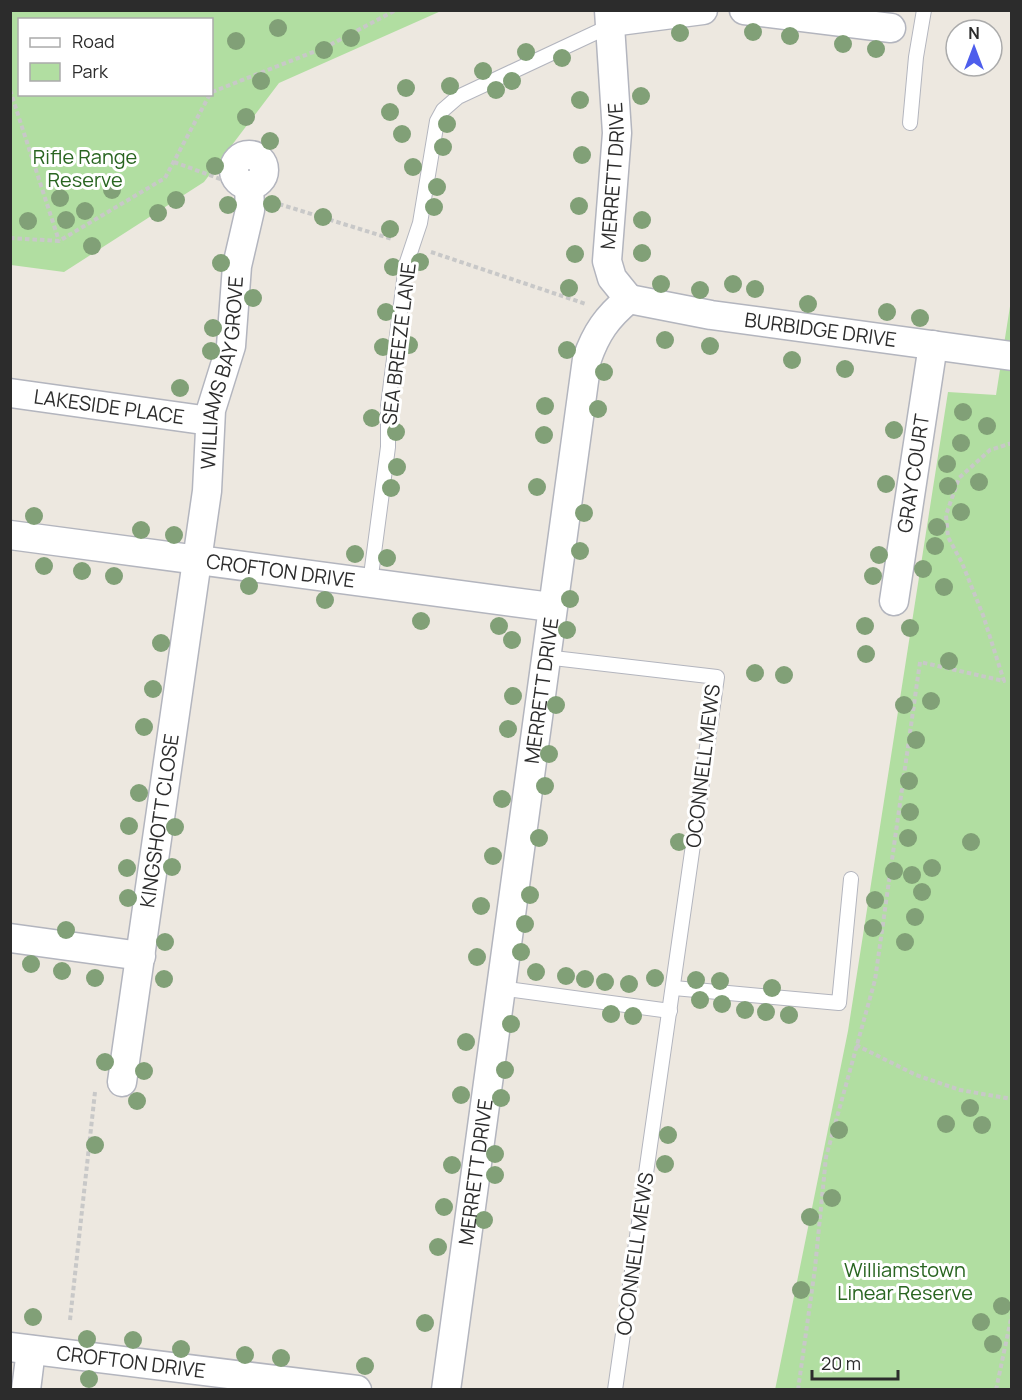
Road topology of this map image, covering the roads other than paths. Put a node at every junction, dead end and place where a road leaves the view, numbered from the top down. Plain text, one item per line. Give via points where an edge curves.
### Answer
1 (703, 10) edge
2 (744, 10) edge
3 (924, 10) edge
4 (611, 19) edge
5 (891, 28) joint
6 (919, 32) junction
7 (910, 123) dead end
8 (249, 190) road end
9 (629, 299) junction
10 (933, 345) junction
11 (1011, 356) edge
12 (10, 393) edge
13 (210, 421) junction
14 (10, 535) edge
15 (196, 561) junction
16 (370, 583) junction
17 (894, 601) dead end
18 (551, 607) junction
19 (545, 657) junction
20 (851, 879) dead end
21 (10, 938) edge
22 (141, 956) junction
23 (500, 988) junction
24 (674, 988) junction
25 (670, 1011) junction
26 (122, 1082) dead end
27 (21, 1349) edge
28 (26, 1389) edge
29 (357, 1389) edge
30 (446, 1389) edge
31 (615, 1389) edge

1 - 4 street
2 - 5 street
3 - 6 lane
4 - 9 street, MERRETT DRIVE via 616,155 607,261 612,278
4 - 16 lane, SEA BREEZE LANE via 458,96 443,110 436,126 420,223 406,265
5 - 6 lane
6 - 7 lane
8 - 13 street, WILLIAMS BAY GROVE via 249,212 237,266 231,346
9 - 10 street, BURBIDGE DRIVE via 711,315
9 - 18 street, MERRETT DRIVE via 596,333 587,359
10 - 11 street, BURBIDGE DRIVE
10 - 17 street, GRAY COURT
12 - 13 street, LAKESIDE PLACE
13 - 15 street, WILLIAMS BAY GROVE via 208,479
14 - 15 street, CROFTON DRIVE
15 - 16 street, CROFTON DRIVE
15 - 22 street, KINGSHOTT CLOSE
16 - 18 street, CROFTON DRIVE
18 - 19 street, MERRETT DRIVE
19 - 23 street, MERRETT DRIVE
19 - 24 lane, OCONNELL MEWS via 717,677
20 - 24 lane via 839,1003
21 - 22 street
22 - 26 street, KINGSHOTT CLOSE
23 - 25 lane
23 - 30 street, MERRETT DRIVE
24 - 25 lane, OCONNELL MEWS
25 - 31 lane, OCONNELL MEWS
27 - 28 street
27 - 29 street, CROFTON DRIVE

